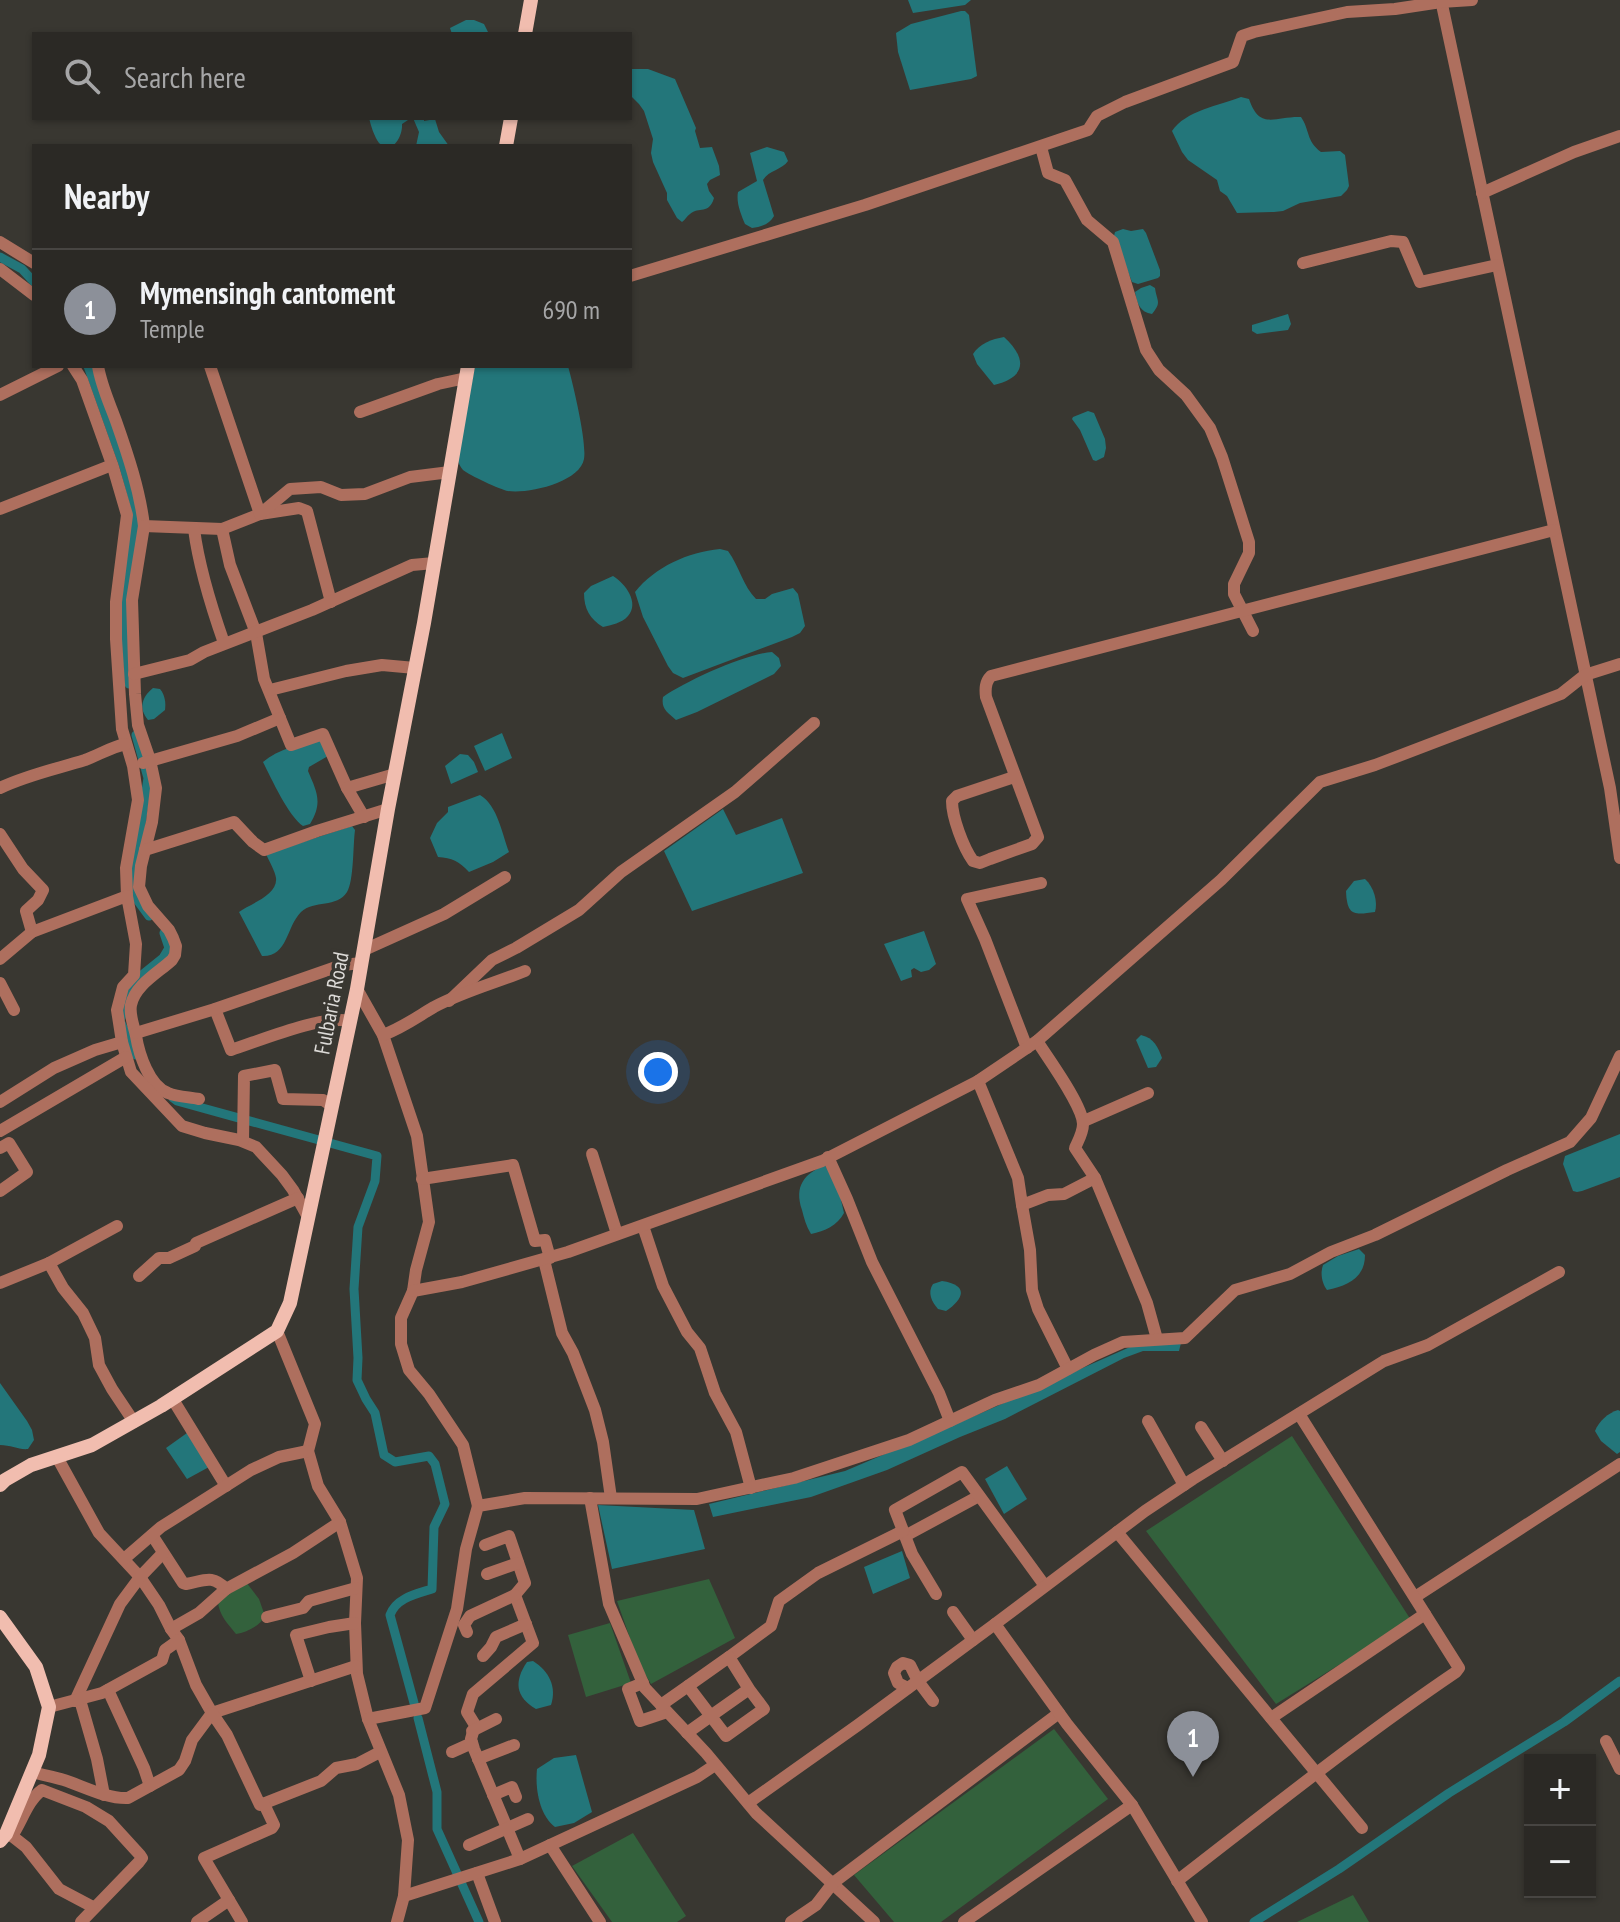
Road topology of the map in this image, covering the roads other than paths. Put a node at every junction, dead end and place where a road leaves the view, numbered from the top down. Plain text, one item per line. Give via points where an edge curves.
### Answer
1 (531, 0) edge
2 (1472, 0) edge
3 (1441, 1) edge
4 (525, 32) edge
5 (511, 120) edge
6 (1620, 136) edge
7 (506, 144) edge
8 (1041, 147) junction
9 (1482, 193) junction
10 (0, 242) edge
11 (32, 262) edge
12 (1303, 263) dead end
13 (1497, 265) junction
14 (0, 269) edge
15 (632, 275) edge
16 (32, 293) edge
17 (54, 368) edge
18 (74, 368) edge
19 (98, 368) edge
20 (211, 368) edge
21 (467, 372) edge
22 (0, 395) edge
23 (360, 412) dead end
24 (112, 465) junction
25 (450, 472) junction
26 (0, 509) edge
27 (260, 514) junction
28 (144, 526) junction
29 (194, 529) junction
30 (222, 529) junction
31 (1554, 530) junction
32 (434, 563) junction
33 (331, 602) junction
34 (1242, 610) junction
35 (1253, 631) dead end
36 (256, 633) junction
37 (224, 643) junction
38 (1620, 664) edge
39 (415, 668) junction
40 (134, 674) junction
41 (1585, 675) junction
42 (270, 690) junction
43 (280, 718) junction
44 (814, 723) dead end
45 (126, 744) junction
46 (150, 761) junction
47 (133, 766) junction
48 (395, 774) junction
49 (1014, 777) junction
50 (0, 788) edge
51 (347, 788) junction
52 (388, 809) junction
53 (364, 817) junction
54 (0, 834) edge
55 (145, 850) junction
56 (1620, 858) edge
57 (505, 877) dead end
58 (1041, 883) dead end
59 (127, 896) junction
60 (32, 932) junction
61 (363, 956) junction
62 (0, 959) edge
63 (525, 971) dead end
64 (0, 983) edge
65 (357, 989) junction
66 (449, 1001) junction
67 (215, 1009) junction
68 (14, 1010) dead end
69 (350, 1021) junction
70 (136, 1033) junction
71 (383, 1035) junction
72 (122, 1042) junction
73 (1032, 1044) junction
74 (1620, 1056) edge
75 (126, 1057) junction
76 (978, 1081) junction
77 (1148, 1093) dead end
78 (199, 1099) dead end
79 (0, 1102) edge
80 (332, 1106) junction
81 (1084, 1121) junction
82 (0, 1131) edge
83 (243, 1141) junction
84 (0, 1148) edge
85 (592, 1154) dead end
86 (828, 1157) junction
87 (1095, 1178) junction
88 (422, 1179) junction
89 (0, 1191) edge
90 (298, 1198) junction
91 (1022, 1205) junction
92 (308, 1217) junction
93 (117, 1226) dead end
94 (643, 1226) junction
95 (617, 1234) junction
96 (547, 1259) junction
97 (49, 1263) junction
98 (1559, 1272) dead end
99 (139, 1276) dead end
100 (0, 1283) edge
101 (413, 1291) junction
102 (277, 1331) junction
103 (1157, 1339) junction
104 (1068, 1369) junction
105 (172, 1398) junction
106 (1299, 1414) junction
107 (950, 1421) junction
108 (1148, 1421) dead end
109 (134, 1422) junction
110 (1201, 1427) dead end
111 (308, 1451) junction
112 (57, 1457) junction
113 (1223, 1461) junction
114 (1620, 1464) edge
115 (0, 1485) edge
116 (1184, 1485) junction
117 (226, 1486) junction
118 (751, 1488) junction
119 (979, 1496) junction
120 (590, 1498) junction
121 (611, 1498) junction
122 (478, 1506) junction
123 (340, 1522) junction
124 (1117, 1532) junction
125 (904, 1534) junction
126 (152, 1535) junction
127 (485, 1545) dead end
128 (163, 1553) junction
129 (124, 1559) junction
130 (518, 1563) junction
131 (487, 1574) dead end
132 (140, 1577) junction
133 (1045, 1586) junction
134 (356, 1588) junction
135 (226, 1589) junction
136 (936, 1594) dead end
137 (515, 1595) junction
138 (1415, 1597) junction
139 (953, 1612) dead end
140 (1425, 1614) junction
141 (0, 1617) edge
142 (267, 1617) dead end
143 (355, 1623) junction
144 (526, 1624) junction
145 (995, 1624) junction
146 (467, 1632) dead end
147 (175, 1635) junction
148 (973, 1640) junction
149 (483, 1656) dead end
150 (729, 1657) junction
151 (356, 1666) junction
152 (311, 1681) junction
153 (643, 1683) junction
154 (913, 1684) junction
155 (688, 1686) junction
156 (749, 1689) junction
157 (108, 1690) junction
158 (77, 1700) junction
159 (933, 1701) dead end
160 (49, 1707) junction
161 (664, 1708) junction
162 (212, 1713) junction
163 (1059, 1713) junction
164 (710, 1716) junction
165 (1271, 1718) junction
166 (368, 1719) junction
167 (496, 1719) dead end
168 (687, 1733) junction
169 (472, 1737) junction
170 (1606, 1741) dead end
171 (514, 1745) dead end
172 (380, 1752) junction
173 (452, 1752) dead end
174 (478, 1759) junction
175 (715, 1765) junction
176 (1620, 1769) edge
177 (32, 1772) junction
178 (1316, 1773) junction
179 (150, 1786) junction
180 (104, 1795) junction
181 (493, 1795) junction
182 (516, 1797) dead end
183 (748, 1803) junction
184 (264, 1804) junction
185 (1132, 1805) junction
186 (528, 1819) dead end
187 (1362, 1828) dead end
188 (507, 1829) junction
189 (4, 1836) edge
190 (469, 1845) dead end
191 (550, 1845) junction
192 (520, 1859) junction
193 (477, 1873) junction
194 (1177, 1881) junction
195 (833, 1883) junction
196 (404, 1896) junction
197 (229, 1900) junction
198 (93, 1907) junction
199 (81, 1922) edge
200 (197, 1922) edge
201 (242, 1922) edge
202 (397, 1922) edge
203 (495, 1922) edge
204 (600, 1922) edge
205 (791, 1922) edge
206 (874, 1922) edge
207 (964, 1922) edge
208 (1202, 1922) edge

1 - 4 main road
2 - 3 street
3 - 8 street via 1347,12 1242,36 1233,62 1125,102 1097,116 1088,130
3 - 9 street
5 - 7 main road
6 - 9 street
8 - 15 street
8 - 34 street via 1048,173 1065,180 1087,220 1113,242 1146,350 1210,428 1249,542 1234,584
9 - 13 street
10 - 11 street
12 - 13 street via 1391,241 1403,242 1420,282
13 - 31 street
14 - 16 street
17 - 22 street
18 - 24 street
19 - 28 street
20 - 27 street
21 - 23 street
21 - 25 main road, Fulbaria Road
24 - 26 street
24 - 45 street via 127,515 116,602 118,692
25 - 27 street via 410,477 365,494 341,495 321,487 290,489
25 - 32 main road, Fulbaria Road
27 - 30 street
27 - 33 street via 307,511
28 - 29 street
28 - 40 street via 132,600
29 - 30 street
29 - 37 street
30 - 36 street
31 - 34 street
31 - 41 street
32 - 33 street via 412,565
32 - 39 main road, Fulbaria Road
33 - 36 street
34 - 35 street
34 - 49 street via 991,676 986,697
36 - 37 street
36 - 42 street
37 - 40 street via 190,660
38 - 41 street
39 - 42 street via 382,665
39 - 48 main road, Fulbaria Road
40 - 46 street via 138,725
41 - 56 street
41 - 73 street via 1561,694 1320,782 1221,880
42 - 43 street
43 - 46 street
43 - 51 street via 291,745 323,734
44 - 66 street via 735,792 621,872 579,910 492,960
45 - 47 street
45 - 50 street
46 - 47 street
46 - 55 street via 156,788
47 - 59 street via 138,800 126,868
48 - 51 street
48 - 52 main road, Fulbaria Road
49 - 49 street via 952,801 973,861 1032,844 1038,837
51 - 53 street
52 - 53 street
52 - 61 main road, Fulbaria Road
53 - 55 street via 264,850 234,822
54 - 60 street via 43,890 26,911
55 - 70 street via 139,887 176,946 172,960 137,991 131,1005
57 - 61 street
58 - 73 street via 967,899
59 - 60 street
59 - 72 street via 136,944 134,975 123,987 117,1010
60 - 62 street
61 - 65 main road, Fulbaria Road
61 - 67 street
63 - 66 street
64 - 68 street
65 - 69 main road, Fulbaria Road
65 - 71 street
66 - 71 street
67 - 69 street via 231,1050 304,1027
67 - 70 street
69 - 80 main road, Fulbaria Road
70 - 78 street via 138,1051 156,1083 166,1092
71 - 88 street via 417,1136
72 - 75 street
72 - 79 street via 54,1068
73 - 76 street
73 - 81 street via 1068,1087
74 - 103 street via 1591,1118 1570,1142 1290,1274 1235,1290 1185,1338
75 - 82 street
75 - 83 street via 131,1072 182,1126
76 - 86 street
76 - 91 street via 1018,1178
77 - 81 street
80 - 83 street via 323,1100 283,1099 275,1070 244,1076
80 - 92 main road, Fulbaria Road
81 - 87 street via 1075,1148
83 - 90 street via 264,1155
84 - 89 street via 9,1143 27,1172
85 - 95 street
86 - 94 street
86 - 107 street via 872,1262
87 - 91 street via 1064,1194
87 - 103 street
88 - 96 street via 513,1165 535,1241 545,1240
88 - 101 street via 429,1222
90 - 92 street
90 - 99 street via 159,1258
91 - 104 street via 1032,1290
92 - 102 main road, Fulbaria Road via 290,1303
93 - 97 street
94 - 95 street
94 - 118 street via 663,1286 700,1348 736,1432
95 - 96 street
96 - 101 street
96 - 121 street via 562,1333 595,1410
97 - 100 street
97 - 109 street via 83,1313 95,1338 99,1365
98 - 106 street via 1428,1345 1384,1361
101 - 122 street via 401,1318 401,1344 409,1370 463,1445
102 - 105 main road
102 - 111 street via 315,1424
103 - 104 street via 1123,1342
104 - 107 street
105 - 109 main road
105 - 117 street
106 - 113 street
106 - 138 street
107 - 118 street via 880,1450
108 - 116 street
109 - 112 main road
110 - 113 street
111 - 117 street via 279,1457
111 - 123 street via 318,1486
112 - 115 main road via 31,1465
112 - 129 street via 99,1533
113 - 116 street
114 - 138 street
116 - 124 street
117 - 126 street
118 - 121 street via 697,1499
119 - 125 street
119 - 125 street via 962,1472 895,1510
119 - 133 street
120 - 121 street
120 - 122 street via 525,1498
120 - 153 street via 609,1604
122 - 166 street via 457,1609 425,1708
123 - 134 street
123 - 135 street
124 - 133 street
124 - 165 street
125 - 136 street
125 - 150 street via 818,1573 779,1601 771,1626
126 - 128 street
126 - 129 street
127 - 130 street via 509,1536
128 - 132 street
128 - 135 street via 183,1583 209,1579
129 - 132 street
130 - 131 street
130 - 137 street via 525,1583
132 - 147 street
132 - 158 street via 110,1622
133 - 145 street
134 - 142 street
134 - 143 street
135 - 147 street
137 - 144 street
137 - 146 street via 470,1616 464,1625
138 - 140 street
139 - 148 street
140 - 165 street
140 - 178 street via 1459,1668
141 - 160 main road via 36,1667
143 - 151 street
143 - 152 street via 296,1635
144 - 149 street via 496,1637
144 - 169 street via 533,1643 473,1694 467,1712 475,1725
145 - 148 street
145 - 163 street
147 - 157 street via 162,1660
147 - 162 street
148 - 154 street
150 - 155 street
150 - 156 street
151 - 152 street
151 - 166 street
152 - 162 street
153 - 161 street
153 - 161 street via 628,1689 640,1721
154 - 159 street
154 - 183 street
155 - 161 street
155 - 164 street
156 - 164 street
156 - 164 street via 764,1709 726,1736
157 - 158 street
157 - 179 street
158 - 160 street
158 - 180 street
160 - 177 main road
161 - 168 street
162 - 179 street via 179,1770
162 - 184 street via 259,1805
163 - 185 street
163 - 195 street
164 - 168 street
165 - 178 street
166 - 172 street
167 - 169 street
168 - 175 street
169 - 173 street
169 - 174 street
170 - 176 street
171 - 174 street
172 - 184 street
172 - 196 street via 399,1795 408,1840
174 - 181 street
175 - 183 street
175 - 191 street
177 - 180 street
177 - 189 main road
178 - 187 street
178 - 194 street
179 - 180 street via 128,1798
181 - 182 street via 512,1787
181 - 188 street
183 - 195 street
184 - 197 street via 272,1828 204,1858
185 - 194 street
185 - 207 street
186 - 188 street
188 - 190 street
188 - 192 street
189 - 198 street via 26,1847 59,1889
189 - 198 street via 22,1821 42,1790 109,1821 142,1858
191 - 192 street
191 - 204 street
192 - 193 street
193 - 196 street
193 - 203 street
194 - 208 street
195 - 205 street via 816,1905
195 - 206 street
196 - 202 street
197 - 200 street
197 - 201 street
198 - 199 street

